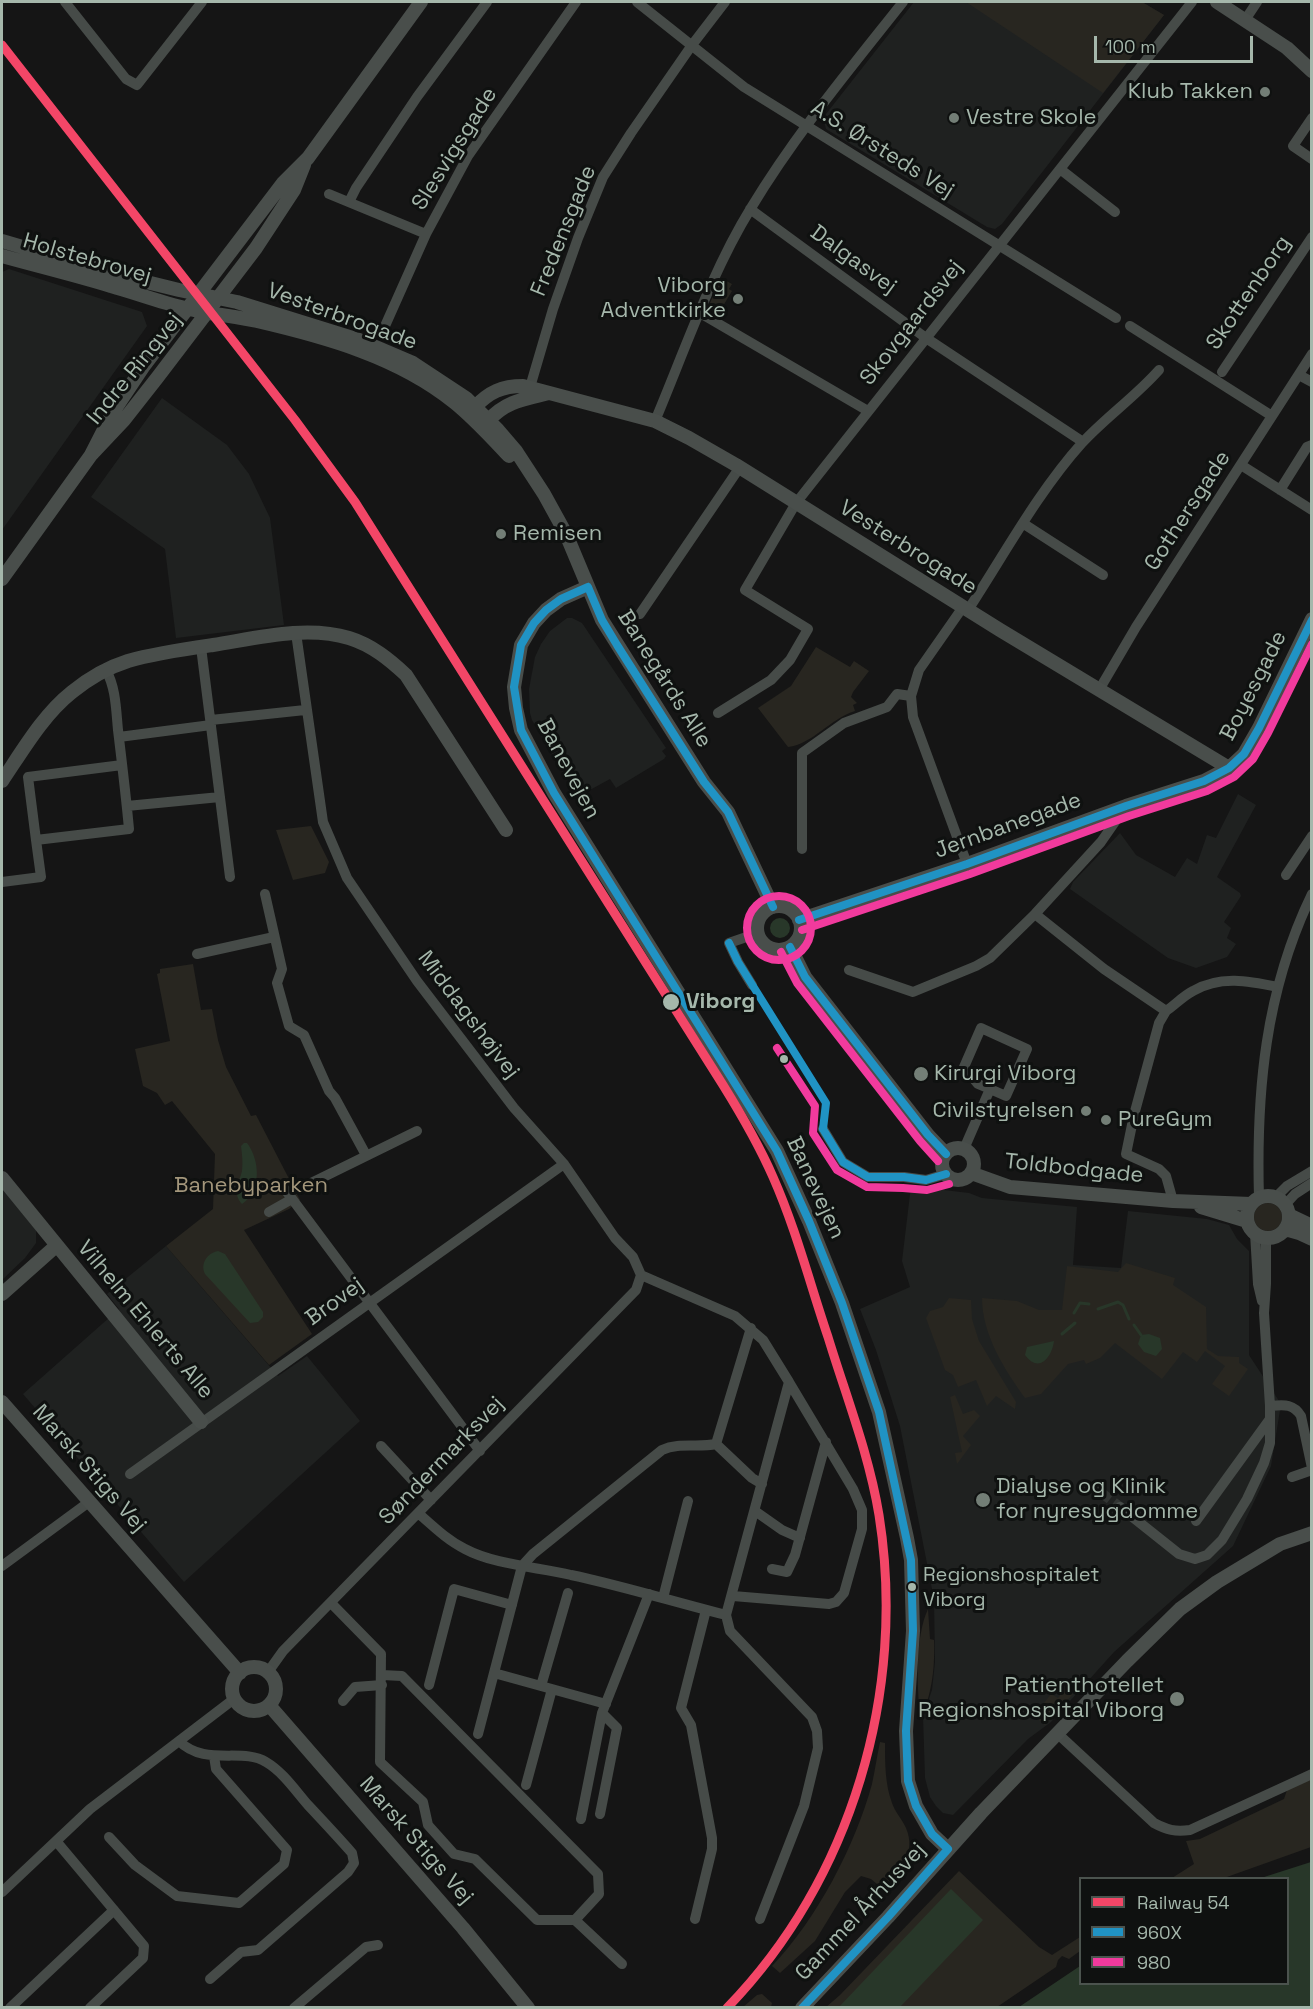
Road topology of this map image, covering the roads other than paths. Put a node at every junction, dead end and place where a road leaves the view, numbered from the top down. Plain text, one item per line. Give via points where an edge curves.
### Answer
1 (65, 2) edge
2 (202, 2) edge
3 (421, 2) edge
4 (487, 2) edge
5 (576, 2) edge
6 (637, 2) edge
7 (725, 2) edge
8 (903, 2) edge
9 (1192, 2) edge
10 (1217, 2) edge
11 (1257, 2) edge
12 (1245, 20) junction
13 (692, 45) junction
14 (1311, 71) edge
15 (1311, 118) edge
16 (806, 126) junction
17 (308, 158) junction
18 (1311, 159) edge
19 (1060, 169) junction
20 (329, 194) dead end
21 (349, 202) junction
22 (750, 209) junction
23 (1115, 212) dead end
24 (426, 234) junction
25 (1311, 237) edge
26 (2, 241) edge
27 (998, 245) junction
28 (2, 256) edge
29 (219, 298) junction
30 (197, 308) junction
31 (700, 313) junction
32 (1116, 318) dead end
33 (385, 326) dead end
34 (1130, 326) dead end
35 (926, 338) junction
36 (1311, 354) edge
37 (1159, 370) dead end
38 (1222, 372) dead end
39 (1299, 375) junction
40 (1311, 382) edge
41 (528, 393) junction
42 (868, 411) junction
43 (480, 416) junction
44 (1272, 416) junction
45 (655, 421) junction
46 (1083, 442) junction
47 (1311, 445) edge
48 (91, 455) junction
49 (1241, 465) junction
50 (740, 467) junction
51 (1280, 490) junction
52 (796, 503) junction
53 (1311, 510) edge
54 (1024, 524) junction
55 (1103, 575) dead end
56 (2, 579) edge
57 (588, 587) junction
58 (966, 608) junction
59 (640, 614) dead end
60 (1310, 628) edge
61 (296, 633) junction
62 (201, 647) junction
63 (106, 670) junction
64 (1099, 690) junction
65 (911, 696) junction
66 (305, 710) junction
67 (718, 713) dead end
68 (211, 722) junction
69 (119, 737) junction
70 (122, 765) junction
71 (1229, 768) junction
72 (3, 777) edge
73 (220, 797) junction
74 (1126, 806) junction
75 (127, 807) junction
76 (506, 830) dead end
77 (1311, 836) edge
78 (36, 840) junction
79 (802, 849) dead end
80 (967, 864) junction
81 (1286, 875) dead end
82 (230, 877) dead end
83 (2, 882) edge
84 (265, 894) dead end
85 (1311, 894) edge
86 (773, 907) junction
87 (1035, 914) junction
88 (799, 920) junction
89 (758, 933) junction
90 (274, 937) junction
91 (790, 947) junction
92 (197, 954) dead end
93 (849, 970) dead end
94 (749, 980) dead end
95 (1278, 987) junction
96 (1166, 1011) junction
97 (990, 1089) junction
98 (823, 1129) dead end
99 (417, 1131) dead end
100 (964, 1149) junction
101 (946, 1154) junction
102 (366, 1155) junction
103 (564, 1164) junction
104 (1311, 1171) edge
105 (971, 1173) junction
106 (946, 1174) junction
107 (2, 1178) edge
108 (1311, 1183) edge
109 (303, 1187) dead end
110 (284, 1188) dead end
111 (292, 1198) junction
112 (1173, 1201) junction
113 (1255, 1201) junction
114 (1283, 1206) junction
115 (269, 1212) dead end
116 (1311, 1226) edge
117 (1285, 1229) junction
118 (1256, 1231) junction
119 (1311, 1239) edge
120 (56, 1246) junction
121 (642, 1275) junction
122 (2, 1294) edge
123 (368, 1302) junction
124 (751, 1328) junction
125 (789, 1382) junction
126 (2, 1402) edge
127 (1270, 1406) junction
128 (1270, 1419) junction
129 (201, 1422) junction
130 (826, 1442) junction
131 (716, 1444) junction
132 (381, 1446) dead end
133 (480, 1450) junction
134 (1268, 1450) junction
135 (1242, 1458) junction
136 (1311, 1469) edge
137 (130, 1474) dead end
138 (1292, 1477) dead end
139 (762, 1484) junction
140 (431, 1500) junction
141 (688, 1501) dead end
142 (89, 1502) junction
143 (1120, 1507) tunnel mouth
144 (755, 1511) junction
145 (418, 1513) junction
146 (1196, 1521) dead end
147 (1311, 1533) edge
148 (800, 1538) junction
149 (2, 1566) edge
150 (522, 1566) junction
151 (772, 1569) dead end
152 (567, 1593) dead end
153 (649, 1594) junction
154 (733, 1596) junction
155 (663, 1598) junction
156 (331, 1603) junction
157 (512, 1605) junction
158 (706, 1610) junction
159 (726, 1616) junction
160 (268, 1672) junction
161 (240, 1673) junction
162 (494, 1673) junction
163 (382, 1680) junction
164 (429, 1685) dead end
165 (547, 1688) junction
166 (234, 1699) junction
167 (343, 1701) dead end
168 (269, 1705) junction
169 (604, 1708) junction
170 (478, 1734) dead end
171 (1058, 1734) junction
172 (179, 1741) junction
173 (214, 1756) junction
174 (1311, 1774) edge
175 (526, 1785) dead end
176 (600, 1814) dead end
177 (581, 1819) dead end
178 (109, 1838) dead end
179 (56, 1841) junction
180 (948, 1849) junction
181 (2, 1892) edge
182 (114, 1910) junction
183 (695, 1919) dead end
184 (760, 1919) dead end
185 (575, 1920) junction
186 (378, 1945) dead end
187 (622, 1964) dead end
188 (210, 1979) dead end
189 (10, 2007) edge
190 (90, 2007) edge
191 (294, 2007) edge
192 (528, 2007) edge
193 (802, 2007) edge

1 - 2 street via 126,79 137,85
3 - 17 street, Indre Ringvej
4 - 21 street via 417,97
5 - 24 street, Slesvigsgade via 468,156
6 - 13 street, A.S. Ørsteds Vej
7 - 13 street, Fredensgade
8 - 16 street
9 - 19 street, Skovgaardsvej
10 - 12 street
11 - 12 street
12 - 14 street via 1287,48
13 - 16 street, A.S. Ørsteds Vej via 744,87
13 - 41 street, Fredensgade via 603,177 578,238
15 - 18 street via 1293,146
16 - 22 street
16 - 27 street, A.S. Ørsteds Vej
17 - 29 street, Indre Ringvej via 284,206
17 - 30 street, Indre Ringvej via 283,183 221,263
19 - 23 street
19 - 27 street, Skovgaardsvej
20 - 21 street
21 - 24 street
22 - 31 street
22 - 35 street, Dalgasvej
24 - 33 street, Slesvigsgade
25 - 38 street, Skottenborg
26 - 30 street, Holstebrovej via 179,290
27 - 32 street, A.S. Ørsteds Vej
27 - 35 street, Skovgaardsvej
28 - 30 street, Holstebrovej
29 - 30 street, Indre Ringvej
29 - 30 street, Vesterbrogade
29 - 43 street, Vesterbrogade via 392,353 432,374
30 - 43 street, Vesterbrogade via 328,340 388,362
30 - 48 street, Indre Ringvej via 124,420
30 - 48 street, Indre Ringvej via 143,367
31 - 42 street
31 - 45 street
34 - 44 street
35 - 42 street, Skovgaardsvej
35 - 46 street, Dalgasvej
36 - 39 street, Gothersgade
37 - 46 street
39 - 40 street
39 - 44 street, Gothersgade
41 - 43 street
41 - 43 street, Vesterbrogade via 516,386 485,396
41 - 45 street, Vesterbrogade via 552,392
42 - 52 street, Skovgaardsvej
43 - 57 street, Banegårds Alle via 516,450 556,514
44 - 49 street, Gothersgade
45 - 50 street, Vesterbrogade
46 - 54 street
47 - 51 street
48 - 56 street, Indre Ringvej
49 - 51 street
49 - 64 street, Gothersgade
50 - 52 street, Vesterbrogade
50 - 59 street
51 - 53 street
52 - 58 street, Vesterbrogade
52 - 67 street, Skovgaardsvej via 745,590 808,629 790,660 771,680
54 - 55 street
54 - 58 street
57 - 86 street, Banegårds Alle via 617,645 704,782 728,812
57 - 180 street, Banevejen via 546,610 521,645 514,687 521,730 554,793 777,1151 842,1303 879,1412 907,1538 913,1631 906,1731 908,1781 916,1806 932,1834
58 - 64 street, Vesterbrogade
58 - 65 street via 919,670
60 - 71 street, Boyesgade via 1255,736
61 - 62 street
61 - 66 street, Middagshøjvej
61 - 76 street via 349,638 368,646 406,675
62 - 63 street via 127,661
62 - 68 street
63 - 69 street via 112,682
63 - 72 street via 72,692 48,715
64 - 71 street, Vesterbrogade
65 - 79 street via 897,694 887,707 844,723 802,753
65 - 80 street via 913,717
66 - 68 street
66 - 103 street, Middagshøjvej via 323,822 347,878 455,1032
68 - 69 street
68 - 73 street
69 - 70 street
70 - 75 street
70 - 78 street via 28,777
71 - 74 street, Jernbanegade via 1204,781
73 - 75 street
73 - 82 street
74 - 80 street, Jernbanegade
74 - 87 street via 1101,842
75 - 78 street via 129,829
77 - 81 street
78 - 83 street via 40,877
80 - 88 street, Jernbanegade
84 - 90 street
85 - 95 street
86 - 88 street via 790,909
86 - 89 street via 759,919
87 - 93 street via 990,958 913,992
87 - 96 street via 1104,969
88 - 91 street via 800,935
89 - 91 street via 771,948
89 - 94 street via 729,943
90 - 92 street
90 - 102 street via 282,969 277,983 289,1026 303,1035 329,1091
91 - 101 street via 805,977
95 - 96 street via 1242,980 1208,984
95 - 113 street via 1260,1083
96 - 112 street via 1159,1023 1126,1154 1159,1169 1166,1176
97 - 97 street via 1006,1096 1027,1049 981,1028 964,1066 978,1084
97 - 100 street
98 - 106 street via 843,1162 868,1177 926,1180
99 - 102 street
100 - 101 street via 951,1149
100 - 105 street via 973,1159
101 - 106 street via 942,1164
102 - 109 street
103 - 121 street, Middagshøjvej
103 - 123 street, Brovej
104 - 114 street via 1293,1182
105 - 106 street via 962,1179
105 - 112 street, Toldbodgade via 1010,1186
107 - 120 street, Vilhelm Ehlerts Alle
108 - 114 street
110 - 111 street
111 - 115 street
111 - 123 street
112 - 113 street, Toldbodgade
112 - 118 street, Toldbodgade via 1238,1217
113 - 114 street via 1270,1196
113 - 118 street via 1248,1209
114 - 116 street
114 - 117 street
117 - 118 street via 1276,1236
117 - 119 street
118 - 127 street
120 - 122 street, Vilhelm Ehlerts Alle
120 - 129 street, Vilhelm Ehlerts Alle
121 - 124 street via 720,1308
121 - 133 street, Søndermarksvej via 636,1290
123 - 129 street, Brovej
123 - 133 street
124 - 125 street
124 - 131 street
125 - 130 street
125 - 139 street
126 - 142 street, Marsk Stigs Vej
127 - 128 street
127 - 136 street via 1292,1406 1301,1416
128 - 134 street
128 - 135 street
129 - 137 street, Brovej
130 - 148 street
130 - 154 street via 862,1510 862,1529 844,1593 829,1604
131 - 139 street
131 - 150 street via 672,1445 662,1450
132 - 140 street
133 - 140 street, Søndermarksvej
134 - 135 street via 1257,1450
134 - 143 street via 1247,1500 1222,1540 1207,1555 1195,1559 1179,1554
135 - 146 street
136 - 138 street
139 - 144 street
140 - 145 street, Søndermarksvej
141 - 155 street
142 - 149 street
142 - 161 street, Marsk Stigs Vej
144 - 148 street
144 - 154 street
145 - 150 street via 464,1549
145 - 156 street, Søndermarksvej
147 - 171 street, Gammel Århusvej via 1280,1544 1180,1609
148 - 151 street via 787,1572
150 - 153 street
150 - 157 street
152 - 165 street
153 - 155 street
153 - 169 street
154 - 159 street
155 - 158 street
156 - 160 street, Søndermarksvej via 282,1652
156 - 163 street via 381,1654
157 - 162 street
157 - 164 street via 454,1589
158 - 159 street
158 - 183 street via 681,1708 691,1725 712,1838
159 - 184 street via 730,1631 812,1717 817,1731 818,1748 804,1806
160 - 161 street via 254,1668
160 - 168 street via 276,1692
161 - 166 street via 233,1685
162 - 165 street
162 - 170 street
163 - 167 street via 355,1687
163 - 185 street via 380,1762 423,1802 428,1825 454,1854 475,1859 537,1920
163 - 185 street via 402,1676 598,1874 599,1894
165 - 169 street
165 - 175 street
166 - 168 street via 250,1711
166 - 172 street
168 - 192 street, Marsk Stigs Vej
169 - 176 street via 617,1728
169 - 177 street
171 - 174 street via 1154,1823 1178,1832
171 - 180 street, Gammel Århusvej
172 - 173 street via 187,1750
172 - 179 street via 90,1809
173 - 178 street via 216,1769 287,1850 284,1864 239,1903 177,1896 135,1865
173 - 188 street via 256,1757 266,1762 352,1852 354,1863 258,1950 241,1952
179 - 181 street
179 - 182 street
180 - 193 street, Gammel Århusvej
182 - 189 street
182 - 190 street via 144,1946 143,1958
185 - 187 street
186 - 191 street via 366,1947

